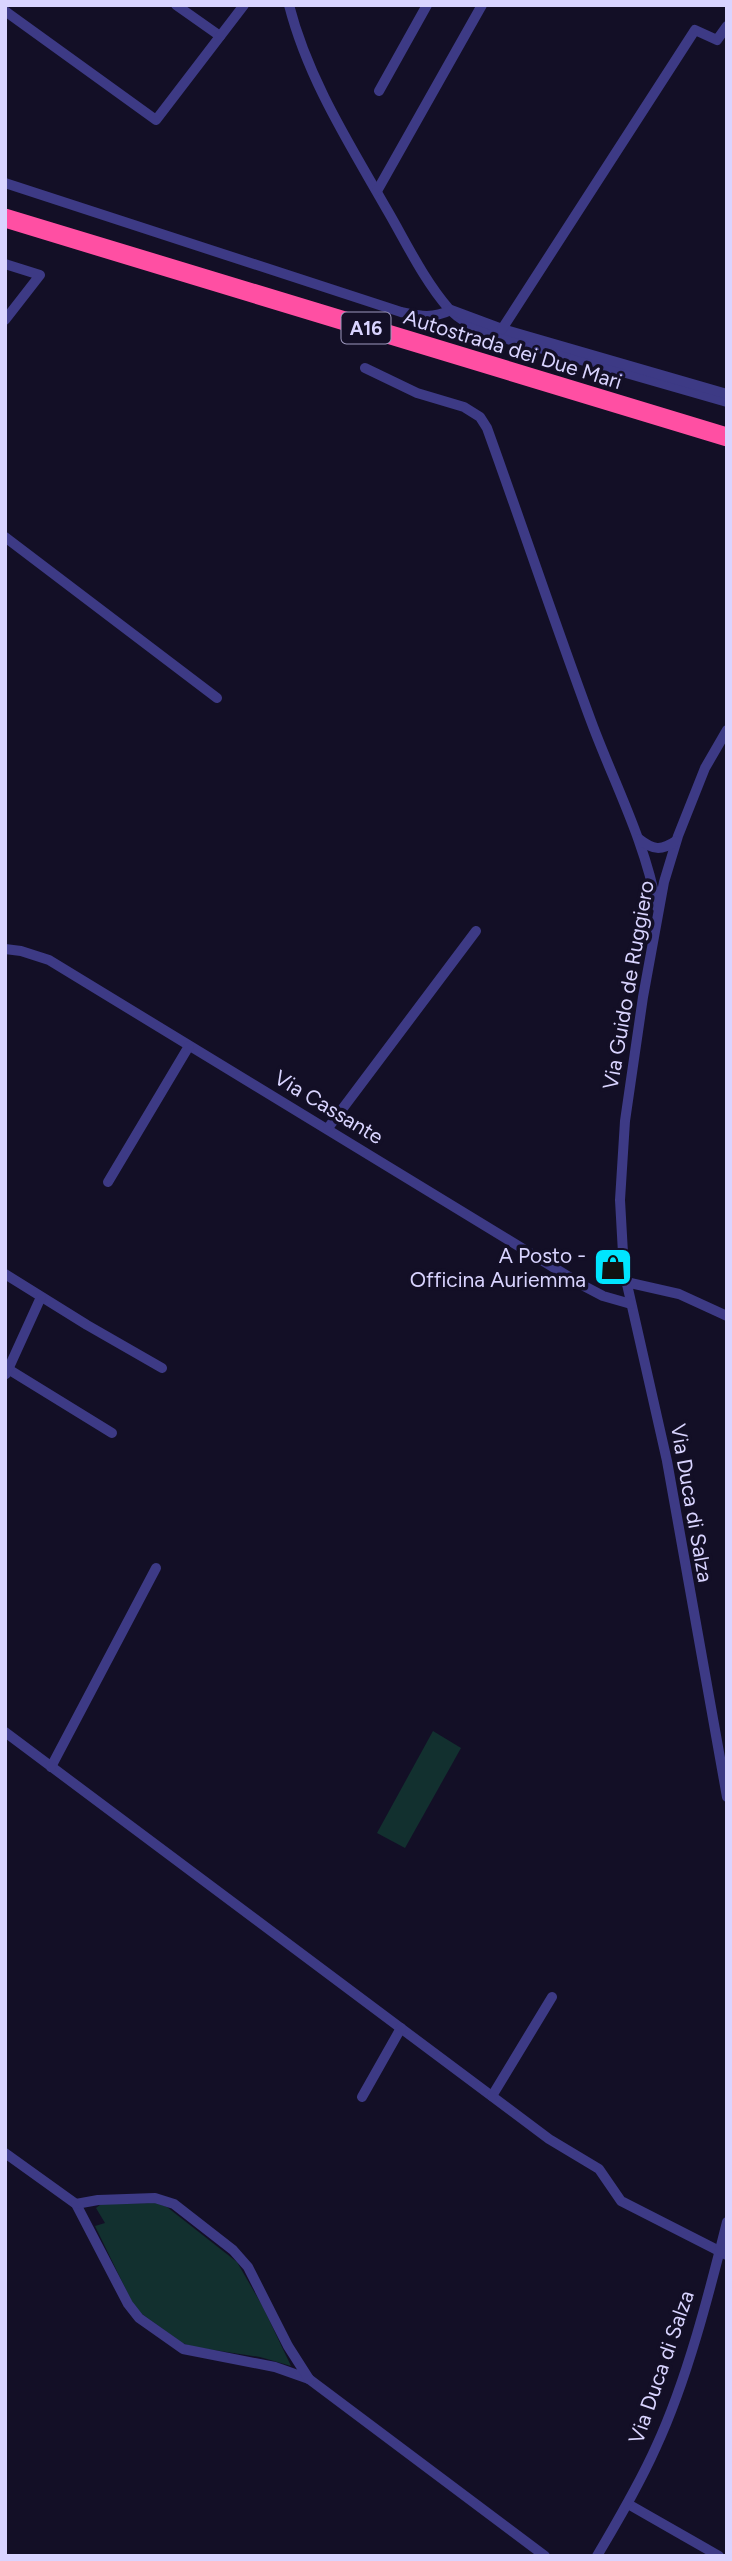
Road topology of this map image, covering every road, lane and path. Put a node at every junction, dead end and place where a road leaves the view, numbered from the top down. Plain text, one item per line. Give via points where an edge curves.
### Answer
1 (176, 5) edge
2 (244, 5) edge
3 (289, 5) edge
4 (427, 5) edge
5 (482, 5) edge
6 (5, 11) edge
7 (727, 26) edge
8 (220, 36) junction
9 (379, 91) dead end
10 (5, 183) edge
11 (377, 191) junction
12 (5, 218) edge
13 (5, 232) edge
14 (5, 264) edge
15 (451, 310) junction
16 (5, 320) edge
17 (502, 329) junction
18 (365, 368) dead end
19 (727, 394) edge
20 (727, 402) edge
21 (727, 437) edge
22 (727, 451) edge
23 (5, 537) edge
24 (217, 698) dead end
25 (727, 730) edge
26 (639, 839) junction
27 (676, 841) junction
28 (658, 915) junction
29 (476, 930) dead end
30 (5, 949) edge
31 (189, 1046) junction
32 (328, 1128) junction
33 (108, 1182) dead end
34 (623, 1258) joint
35 (5, 1274) edge
36 (626, 1282) junction
37 (41, 1297) junction
38 (631, 1304) junction
39 (727, 1316) edge
40 (162, 1368) dead end
41 (7, 1372) edge
42 (112, 1433) dead end
43 (156, 1568) dead end
44 (5, 1732) edge
45 (51, 1767) junction
46 (727, 1797) edge
47 (552, 1997) dead end
48 (401, 2028) junction
49 (492, 2096) junction
50 (362, 2097) dead end
51 (5, 2153) edge
52 (76, 2204) junction
53 (727, 2222) edge
54 (723, 2253) edge
55 (309, 2379) junction
56 (628, 2504) junction
57 (545, 2556) edge
58 (597, 2556) edge
59 (719, 2556) edge

1 - 8 street
2 - 8 street
3 - 11 street via 325,102
4 - 9 street
5 - 11 street
6 - 8 street via 156,120
7 - 17 street via 717,40 695,30
10 - 15 street via 401,312 437,317
11 - 15 street via 427,279
12 - 21 highway, Autostrada dei Due Mari / A16
13 - 22 highway, Autostrada dei Due Mari / A16
14 - 16 street via 40,275
15 - 17 street
15 - 20 street via 468,325 490,334
17 - 19 street
18 - 26 street via 481,417 591,721
23 - 24 street
25 - 27 street, Via Guido de Ruggiero via 705,768
26 - 27 street via 654,848
26 - 28 street
27 - 28 street, Via Guido de Ruggiero
28 - 34 street, Via Guido de Ruggiero via 625,1121 620,1200
29 - 32 street
30 - 31 street, Via Cassante via 49,960
31 - 32 street, Via Cassante
31 - 33 street
32 - 38 street, Via Cassante via 584,1286
34 - 36 street, Via Duca di Salza
35 - 37 street
36 - 38 street, Via Duca di Salza
36 - 39 street via 679,1294
37 - 40 street
37 - 41 street
38 - 46 street, Via Duca di Salza via 667,1461
41 - 42 street
43 - 45 street
44 - 45 street
45 - 48 street
47 - 49 street
48 - 49 street
48 - 50 street
49 - 54 street via 549,2139 600,2169 621,2201
51 - 52 street
52 - 55 street via 139,2319 191,2352 275,2367
52 - 55 street via 155,2198 174,2204 248,2267
53 - 54 street, Via Duca di Salza
54 - 56 street, Via Duca di Salza via 666,2422
55 - 57 street
56 - 58 street, Via Duca di Salza
56 - 59 street

